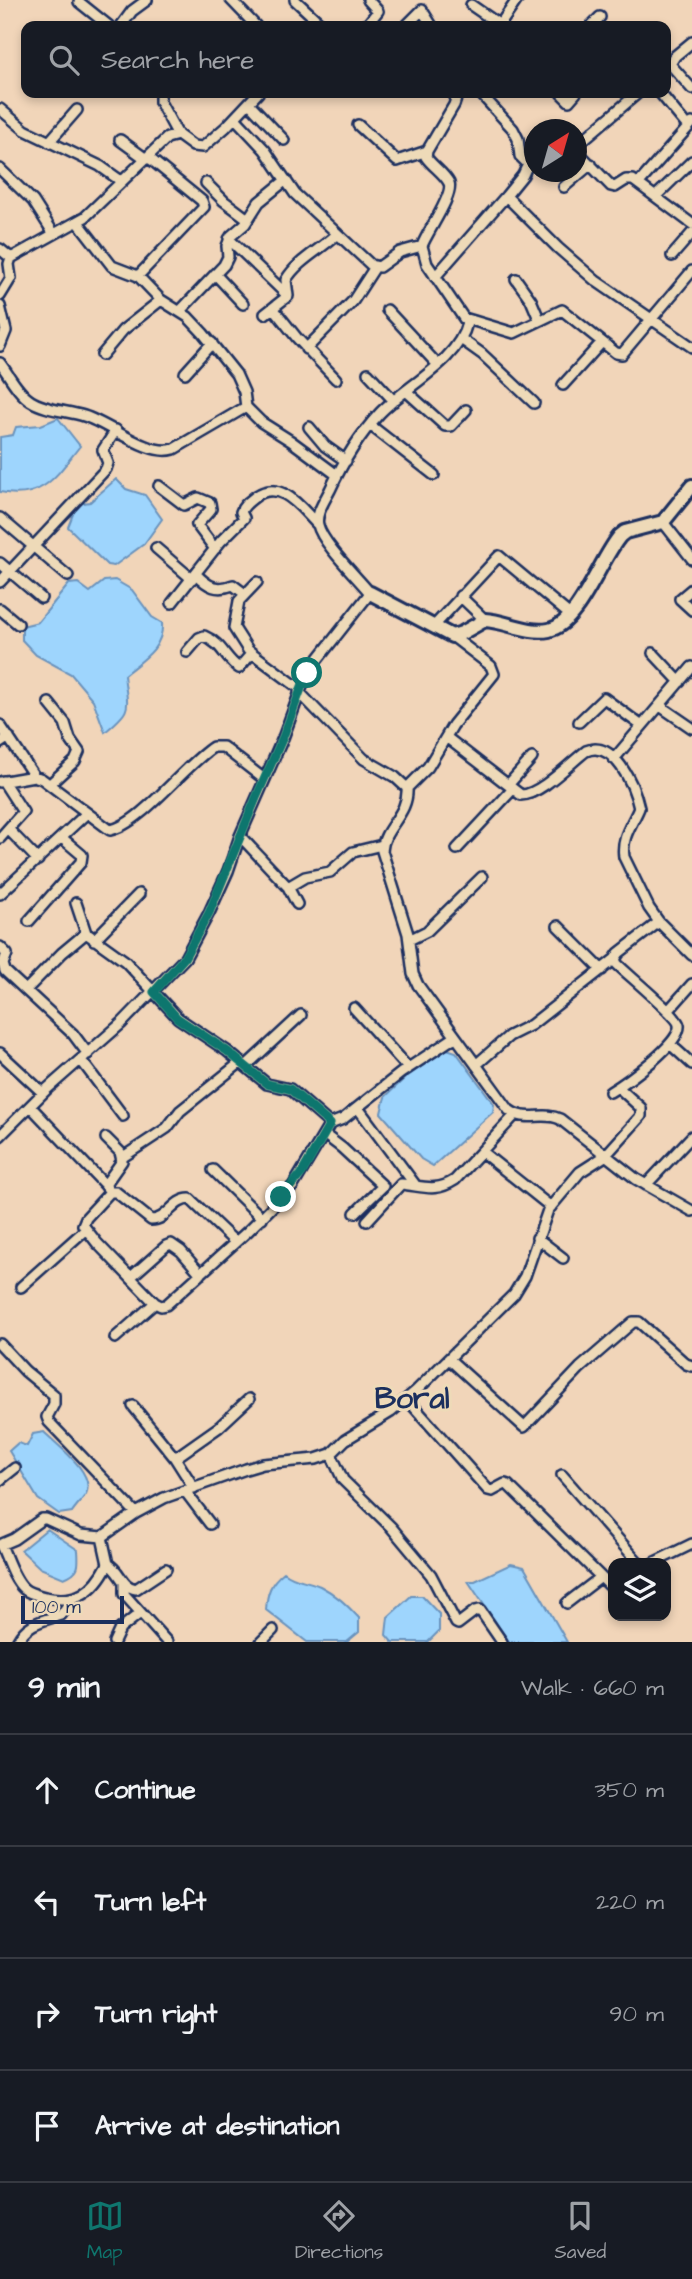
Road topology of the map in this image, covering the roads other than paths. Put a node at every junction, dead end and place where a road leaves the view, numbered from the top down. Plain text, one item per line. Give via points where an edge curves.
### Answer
1 (147, 0) edge
2 (231, 0) edge
3 (295, 0) edge
4 (368, 0) edge
5 (386, 0) edge
6 (509, 1) edge
7 (79, 2) dead end
8 (470, 5) edge
9 (377, 9) junction
10 (600, 17) dead end
11 (102, 21) edge
12 (125, 21) edge
13 (251, 21) edge
14 (318, 21) edge
15 (369, 21) edge
16 (411, 21) edge
17 (429, 21) edge
18 (492, 21) edge
19 (501, 21) edge
20 (596, 21) edge
21 (692, 42) edge
22 (671, 62) edge
23 (671, 65) edge
24 (692, 89) edge
25 (160, 98) edge
26 (254, 98) edge
27 (455, 98) edge
28 (485, 98) edge
29 (632, 98) edge
30 (665, 98) edge
31 (249, 103) junction
32 (0, 109) edge
33 (77, 110) dead end
34 (235, 118) junction
35 (358, 125) dead end
36 (690, 125) edge
37 (178, 135) junction
38 (587, 138) edge
39 (120, 140) dead end
40 (284, 140) dead end
41 (49, 142) junction
42 (427, 151) junction
43 (147, 158) junction
44 (524, 158) edge
45 (587, 160) edge
46 (692, 161) edge
47 (591, 164) junction
48 (0, 169) edge
49 (524, 174) edge
50 (286, 180) junction
51 (121, 181) junction
52 (206, 183) dead end
53 (639, 183) junction
54 (564, 187) dead end
55 (506, 196) junction
56 (656, 196) junction
57 (248, 219) junction
58 (78, 222) junction
59 (692, 224) edge
60 (692, 233) edge
61 (54, 234) junction
62 (336, 234) junction
63 (229, 239) junction
64 (422, 246) junction
65 (0, 249) edge
66 (672, 256) dead end
67 (10, 258) junction
68 (375, 267) junction
69 (692, 271) edge
70 (215, 274) junction
71 (138, 276) junction
72 (435, 277) junction
73 (516, 279) dead end
74 (0, 296) edge
75 (288, 296) junction
76 (161, 300) junction
77 (243, 304) dead end
78 (0, 306) edge
79 (387, 310) dead end
80 (180, 311) junction
81 (464, 318) junction
82 (652, 318) junction
83 (539, 319) junction
84 (461, 340) junction
85 (602, 342) junction
86 (212, 343) junction
87 (0, 346) edge
88 (692, 347) edge
89 (306, 349) junction
90 (102, 355) dead end
91 (0, 363) edge
92 (438, 365) junction
93 (185, 373) dead end
94 (368, 373) dead end
95 (336, 379) dead end
96 (563, 385) dead end
97 (406, 391) junction
98 (394, 401) junction
99 (534, 403) dead end
100 (246, 407) junction
101 (466, 410) dead end
102 (370, 425) junction
103 (309, 427) dead end
104 (116, 430) junction
105 (346, 461) junction
106 (337, 475) junction
107 (434, 475) dead end
108 (159, 486) dead end
109 (692, 486) edge
110 (0, 518) edge
111 (663, 522) junction
112 (317, 524) junction
113 (33, 546) junction
114 (156, 548) dead end
115 (215, 549) junction
116 (692, 559) edge
117 (0, 563) edge
118 (10, 571) junction
119 (68, 576) dead end
120 (194, 577) junction
121 (0, 582) edge
122 (257, 582) dead end
123 (692, 589) edge
124 (370, 593) junction
125 (246, 594) junction
126 (460, 596) junction
127 (41, 598) dead end
128 (172, 603) dead end
129 (0, 609) edge
130 (692, 610) edge
131 (570, 615) junction
132 (485, 620) junction
133 (18, 624) dead end
134 (434, 626) junction
135 (452, 636) junction
136 (187, 652) dead end
137 (252, 653) junction
138 (653, 653) dead end
139 (692, 667) edge
140 (680, 682) junction
141 (299, 690) junction
142 (49, 703) dead end
143 (660, 706) junction
144 (579, 722) dead end
145 (0, 725) edge
146 (642, 726) junction
147 (692, 728) edge
148 (9, 737) junction
149 (446, 737) junction
150 (0, 743) edge
151 (531, 758) dead end
152 (614, 759) junction
153 (34, 776) junction
154 (264, 779) junction
155 (1, 782) edge
156 (50, 784) junction
157 (510, 787) junction
158 (407, 788) junction
159 (87, 813) junction
160 (9, 830) junction
161 (240, 836) junction
162 (0, 838) edge
163 (62, 838) junction
164 (383, 845) junction
165 (457, 849) dead end
166 (38, 860) junction
167 (482, 877) dead end
168 (288, 887) junction
169 (0, 894) edge
170 (139, 894) dead end
171 (76, 903) dead end
172 (297, 904) dead end
173 (29, 921) dead end
174 (659, 922) junction
175 (558, 926) dead end
176 (86, 933) junction
177 (94, 940) junction
178 (409, 940) junction
179 (0, 947) edge
180 (692, 955) edge
181 (615, 959) junction
182 (602, 970) junction
183 (692, 984) edge
184 (26, 990) junction
185 (154, 992) junction
186 (354, 1008) dead end
187 (669, 1010) junction
188 (301, 1015) dead end
189 (455, 1037) junction
190 (670, 1044) junction
191 (0, 1053) edge
192 (84, 1057) junction
193 (244, 1064) junction
194 (692, 1064) edge
195 (476, 1065) junction
196 (408, 1068) junction
197 (43, 1093) junction
198 (31, 1107) junction
199 (358, 1108) junction
200 (515, 1115) junction
201 (123, 1116) dead end
202 (330, 1124) junction
203 (325, 1135) junction
204 (0, 1136) edge
205 (692, 1136) edge
206 (106, 1138) dead end
207 (482, 1152) junction
208 (605, 1156) junction
209 (122, 1157) junction
210 (213, 1170) dead end
211 (646, 1185) junction
212 (416, 1186) junction
213 (108, 1188) junction
214 (551, 1207) junction
215 (692, 1211) edge
216 (355, 1213) dead end
217 (262, 1218) junction
218 (367, 1221) dead end
219 (85, 1230) junction
220 (537, 1238) junction
221 (235, 1242) junction
222 (562, 1258) dead end
223 (201, 1274) junction
224 (131, 1277) junction
225 (21, 1287) dead end
226 (155, 1303) junction
227 (115, 1338) dead end
228 (0, 1344) edge
229 (449, 1359) junction
230 (692, 1366) edge
231 (249, 1399) dead end
232 (407, 1399) junction
233 (133, 1406) dead end
234 (331, 1454) junction
235 (175, 1458) junction
236 (16, 1468) dead end
237 (562, 1475) dead end
238 (0, 1480) edge
239 (190, 1489) junction
240 (136, 1513) junction
241 (210, 1524) dead end
242 (102, 1537) junction
243 (692, 1544) edge
244 (0, 1545) edge
245 (635, 1558) edge
246 (663, 1558) edge
247 (108, 1564) junction
248 (166, 1569) dead end
249 (601, 1577) junction
250 (124, 1584) junction
251 (608, 1584) edge
252 (72, 1599) junction
253 (567, 1603) dead end
254 (139, 1614) junction
255 (273, 1630) dead end
256 (17, 1642) edge
257 (114, 1642) edge
258 (167, 1642) edge
259 (261, 1642) edge
260 (502, 1642) edge

1 - 12 street
2 - 13 street
3 - 14 street
4 - 9 street
5 - 9 street
6 - 19 street
7 - 11 street
8 - 18 street
9 - 15 street
10 - 20 street
16 - 17 street via 422,10
21 - 22 street
23 - 24 street
25 - 37 street
26 - 31 street
27 - 42 street
28 - 44 street via 513,129
29 - 38 street
30 - 36 street
31 - 34 street
31 - 40 street
32 - 41 street
33 - 41 street
34 - 37 street via 203,147
34 - 50 street
35 - 42 street via 397,161
36 - 53 street
37 - 43 street via 167,138
39 - 43 street
41 - 51 street
42 - 64 street via 426,157 450,187
43 - 51 street
43 - 71 street via 204,207
45 - 47 street
46 - 56 street
47 - 53 street via 613,187 629,179
47 - 54 street
48 - 61 street via 33,201
49 - 55 street
50 - 57 street via 259,202
50 - 62 street
51 - 58 street
52 - 57 street
53 - 56 street
55 - 72 street
55 - 82 street via 596,281
56 - 59 street
57 - 63 street
58 - 61 street
58 - 71 street via 108,262
60 - 66 street
61 - 67 street
62 - 68 street
62 - 75 street via 292,270 286,280
63 - 70 street via 227,261
63 - 75 street
64 - 68 street
64 - 72 street
65 - 67 street
67 - 74 street via 11,278
68 - 89 street via 353,301
69 - 82 street
70 - 77 street
70 - 80 street
71 - 76 street
72 - 81 street
73 - 83 street
75 - 89 street via 269,311
76 - 80 street
76 - 90 street via 117,336
78 - 87 street via 6,331
79 - 92 street
80 - 86 street
81 - 83 street via 514,333
81 - 84 street via 467,323
82 - 85 street via 622,354
82 - 88 street
83 - 85 street via 562,310
84 - 92 street
84 - 99 street
85 - 96 street
86 - 93 street
86 - 100 street via 236,374
89 - 95 street
91 - 104 street via 32,402 86,416
92 - 97 street
94 - 98 street
97 - 98 street
97 - 101 street via 445,426 451,426
98 - 102 street
100 - 104 street via 170,450 142,446
100 - 106 street
102 - 105 street
102 - 107 street
103 - 105 street
104 - 113 street via 103,450 106,469
105 - 106 street
106 - 112 street
108 - 115 street via 184,505 198,498 210,503 211,509 197,525
109 - 111 main road
110 - 113 street
111 - 116 street
111 - 131 main road via 625,532
112 - 115 street via 288,497 268,490 244,506 244,518
112 - 124 street
113 - 118 street
113 - 119 street
114 - 120 street
115 - 120 street
117 - 118 street
118 - 121 street
118 - 127 street
120 - 125 street via 222,589 233,585
120 - 128 street
122 - 125 street
123 - 130 street via 680,599
124 - 134 main road
124 - 141 street via 314,662
125 - 137 street via 233,624
126 - 131 street via 499,556
126 - 132 street
126 - 134 street
129 - 133 street
131 - 132 main road via 550,630
132 - 135 main road
134 - 135 main road
135 - 149 street via 491,666 494,674
136 - 137 street via 204,636 217,642 239,668
137 - 141 street
138 - 140 street
139 - 140 street
140 - 143 street
141 - 154 street
141 - 158 street via 364,759
142 - 156 street via 79,752
143 - 146 street
143 - 147 street
144 - 146 street via 604,698
145 - 148 street
146 - 152 street
148 - 150 street
148 - 153 street
149 - 157 street
149 - 158 street via 428,767
151 - 157 street
152 - 157 street via 594,748 531,793 521,795
152 - 174 street via 634,789 639,807 625,833 624,857
153 - 155 street
153 - 156 street
154 - 159 street via 217,746 118,829 110,830
154 - 161 street
155 - 160 street via 23,812
156 - 159 street
157 - 165 street
158 - 164 street via 408,799
159 - 163 street
160 - 162 street
160 - 166 street
161 - 168 street
161 - 185 street via 190,950
163 - 166 street
163 - 173 street via 82,855 82,862
164 - 168 street via 353,852 330,872 305,877
164 - 178 street
166 - 169 street
167 - 178 street via 427,930
168 - 172 street
170 - 177 street
171 - 176 street
174 - 180 street
174 - 181 street
175 - 182 street
176 - 177 street
176 - 184 street
177 - 185 street via 125,961
178 - 189 street via 418,985
179 - 184 street via 7,954 5,971
181 - 182 street
181 - 187 street
182 - 195 street
183 - 187 street
184 - 192 street via 73,1034
185 - 192 street
185 - 193 street via 177,1018
186 - 196 street
187 - 190 street via 680,1027
188 - 193 street
189 - 195 street
189 - 196 street
190 - 194 street
190 - 208 street via 614,1090 643,1111
191 - 197 street
192 - 197 street
192 - 201 street
193 - 202 street via 267,1084 290,1089
193 - 209 street via 180,1111 167,1128
195 - 200 street
196 - 199 street
197 - 198 street
198 - 204 street
198 - 213 street
199 - 202 street
199 - 212 street
200 - 207 street
200 - 208 street via 556,1117
202 - 203 street
203 - 216 street via 383,1186
203 - 217 street via 293,1186
205 - 211 street
206 - 209 street
207 - 212 street via 444,1187
207 - 214 street
208 - 211 street
208 - 214 street via 580,1172
209 - 213 street
210 - 217 street
211 - 215 street
212 - 218 street via 397,1186
213 - 219 street via 86,1218
213 - 221 street via 151,1220 159,1220 181,1200 190,1199
214 - 220 street
217 - 221 street
219 - 224 street
219 - 225 street
220 - 222 street
220 - 229 street via 514,1294
221 - 223 street
223 - 224 street via 171,1244
223 - 226 street via 166,1305
224 - 226 street
226 - 227 street
228 - 240 street via 54,1395 49,1422
229 - 230 street via 524,1427 580,1368 633,1322 639,1322
229 - 232 street
231 - 235 street
232 - 234 street
232 - 249 street via 486,1488 492,1491 508,1485
233 - 235 street
234 - 239 street via 263,1464
234 - 260 street via 343,1480 430,1575 456,1623 482,1611
235 - 239 street
236 - 238 street
237 - 245 street
239 - 240 street
239 - 241 street
240 - 242 street
242 - 244 street via 81,1535 46,1519
242 - 247 street
243 - 246 street
244 - 252 street via 24,1590
247 - 250 street
247 - 252 street via 86,1592
248 - 250 street via 136,1589
249 - 251 street
249 - 253 street
250 - 254 street via 124,1594
252 - 256 street via 61,1615 27,1628
254 - 257 street via 120,1629
254 - 258 street
255 - 259 street

